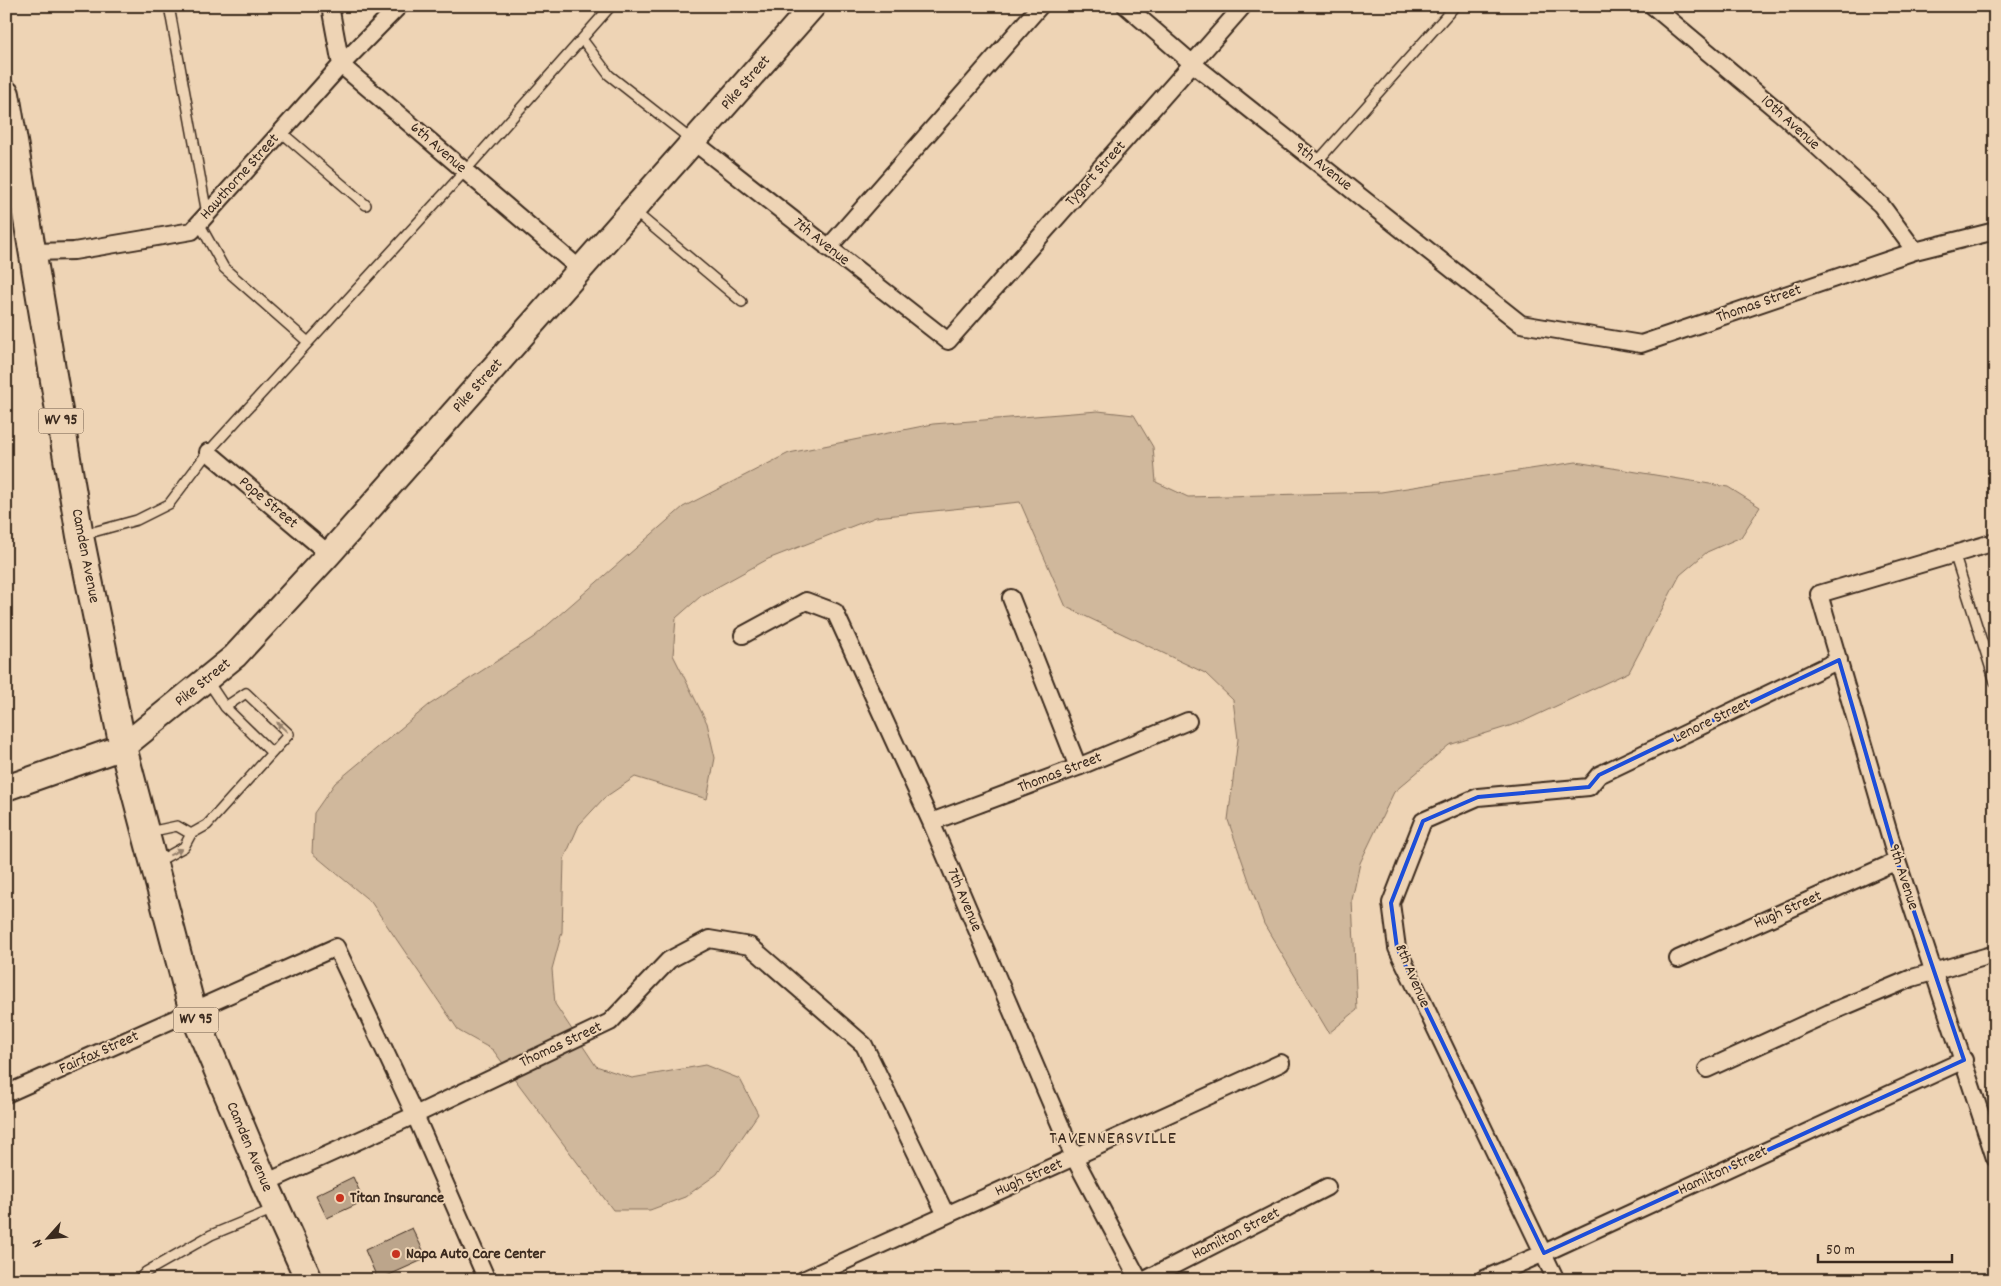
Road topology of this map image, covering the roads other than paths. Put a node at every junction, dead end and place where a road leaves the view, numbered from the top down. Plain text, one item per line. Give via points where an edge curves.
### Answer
1 (169, 6) edge
2 (330, 6) edge
3 (399, 6) edge
4 (611, 6) edge
5 (814, 6) edge
6 (1040, 6) edge
7 (1126, 6) edge
8 (1243, 6) edge
9 (1455, 6) edge
10 (1653, 6) edge
11 (582, 39) junction
12 (1193, 64) junction
13 (341, 65) junction
14 (6, 94) edge
15 (280, 132) junction
16 (694, 142) junction
17 (1317, 162) junction
18 (465, 171) junction
19 (366, 205) dead end
20 (634, 212) junction
21 (203, 218) junction
22 (1995, 231) edge
23 (828, 248) junction
24 (1915, 251) junction
25 (33, 252) junction
26 (581, 270) junction
27 (742, 302) dead end
28 (1521, 324) joint
29 (948, 341) joint
30 (308, 342) junction
31 (208, 452) junction
32 (80, 536) junction
33 (1995, 542) edge
34 (1954, 553) junction
35 (329, 554) junction
36 (1011, 598) dead end
37 (743, 635) dead end
38 (1839, 660) junction
39 (207, 680) junction
40 (1995, 682) edge
41 (225, 707) junction
42 (1188, 721) dead end
43 (123, 747) junction
44 (272, 752) junction
45 (1078, 767) junction
46 (1590, 787) joint
47 (6, 788) edge
48 (931, 822) junction
49 (146, 833) junction
50 (191, 834) junction
51 (1897, 862) junction
52 (154, 863) junction
53 (1995, 954) edge
54 (1678, 959) dead end
55 (1935, 972) junction
56 (192, 1012) junction
57 (1964, 1060) junction
58 (1281, 1063) dead end
59 (1707, 1069) dead end
60 (6, 1094) edge
61 (414, 1115) junction
62 (1074, 1157) junction
63 (1995, 1158) edge
64 (265, 1183) junction
65 (1327, 1187) dead end
66 (276, 1209) junction
67 (946, 1216) junction
68 (1544, 1253) junction
69 (138, 1280) edge
70 (309, 1280) edge
71 (487, 1280) edge
72 (804, 1280) edge
73 (1139, 1280) edge
74 (1146, 1280) edge
75 (1482, 1280) edge
76 (1556, 1280) edge

1 - 21 lane
2 - 13 street
3 - 13 street, Hawthorne Street
4 - 11 lane
5 - 16 main road, Pike Street
6 - 23 street
7 - 12 street, 9th Avenue
8 - 12 street, Tygart Street
9 - 17 lane
10 - 24 street, 10th Avenue via 1784,116 1881,205
11 - 16 lane via 609,75
11 - 18 lane
12 - 17 street, 9th Avenue
12 - 29 street, Tygart Street
13 - 15 street, Hawthorne Street
13 - 18 street, 6th Avenue
14 - 25 main road, Camden Avenue / WV 95
15 - 19 lane
15 - 21 street, Hawthorne Street
16 - 20 main road, Pike Street
16 - 23 street, 7th Avenue
17 - 28 street, 9th Avenue
18 - 26 street, 6th Avenue
18 - 30 lane
20 - 26 main road, Pike Street
20 - 27 lane
21 - 25 street, Hawthorne Street via 192,230 183,232 74,251
21 - 30 lane via 224,268
22 - 24 street, Thomas Street
23 - 29 street, 7th Avenue
24 - 28 street, Thomas Street via 1641,344
25 - 32 main road, Camden Avenue / WV 95
26 - 35 main road, Pike Street
30 - 31 lane
31 - 32 lane via 169,504 138,520
31 - 35 street, Pope Street
32 - 43 main road, Camden Avenue / WV 95
33 - 34 street
34 - 38 street, 9th Avenue via 1819,594
34 - 40 lane
35 - 39 main road, Pike Street via 235,656
36 - 45 street
37 - 48 street, 7th Avenue via 806,601 835,612
38 - 46 street, Lenore Street via 1599,775
38 - 51 street, 9th Avenue
39 - 41 lane
39 - 43 main road, Pike Street
41 - 44 lane
44 -> 41 lane via 289,734 246,693
42 - 45 street, Thomas Street
43 - 47 main road, Pike Street
43 - 49 main road, Camden Avenue / WV 95
44 - 50 lane via 208,825
45 - 48 street, Thomas Street
46 - 68 street, 8th Avenue via 1478,797 1423,821 1391,904 1397,948
48 - 62 street, 7th Avenue
49 - 50 lane via 177,826
49 - 52 main road, Camden Avenue / WV 95
52 -> 50 lane via 184,847
51 - 54 street, Hugh Street
51 - 55 street, 9th Avenue
52 - 56 main road, Camden Avenue / WV 95
53 - 55 street
55 - 57 street, 9th Avenue
55 - 59 street via 1912,978 1829,1013
56 - 60 street, Fairfax Street
56 - 61 street via 336,947
56 - 64 main road, Camden Avenue / WV 95
57 - 63 street, 9th Avenue
57 - 68 street, Hamilton Street
58 - 62 street, Hugh Street
61 - 64 street, Thomas Street
61 - 67 street, Thomas Street via 610,1022 669,960 709,939 750,946 864,1045
61 - 71 street
62 - 67 street, Hugh Street
62 - 73 street, 7th Avenue
64 - 66 main road, Camden Avenue / WV 95
65 - 74 street, Hamilton Street
66 - 69 lane via 211,1235 146,1272
66 - 70 main road, Camden Avenue / WV 95
67 - 72 street, Hugh Street
68 - 75 street, Hamilton Street
68 - 76 street, 8th Avenue

